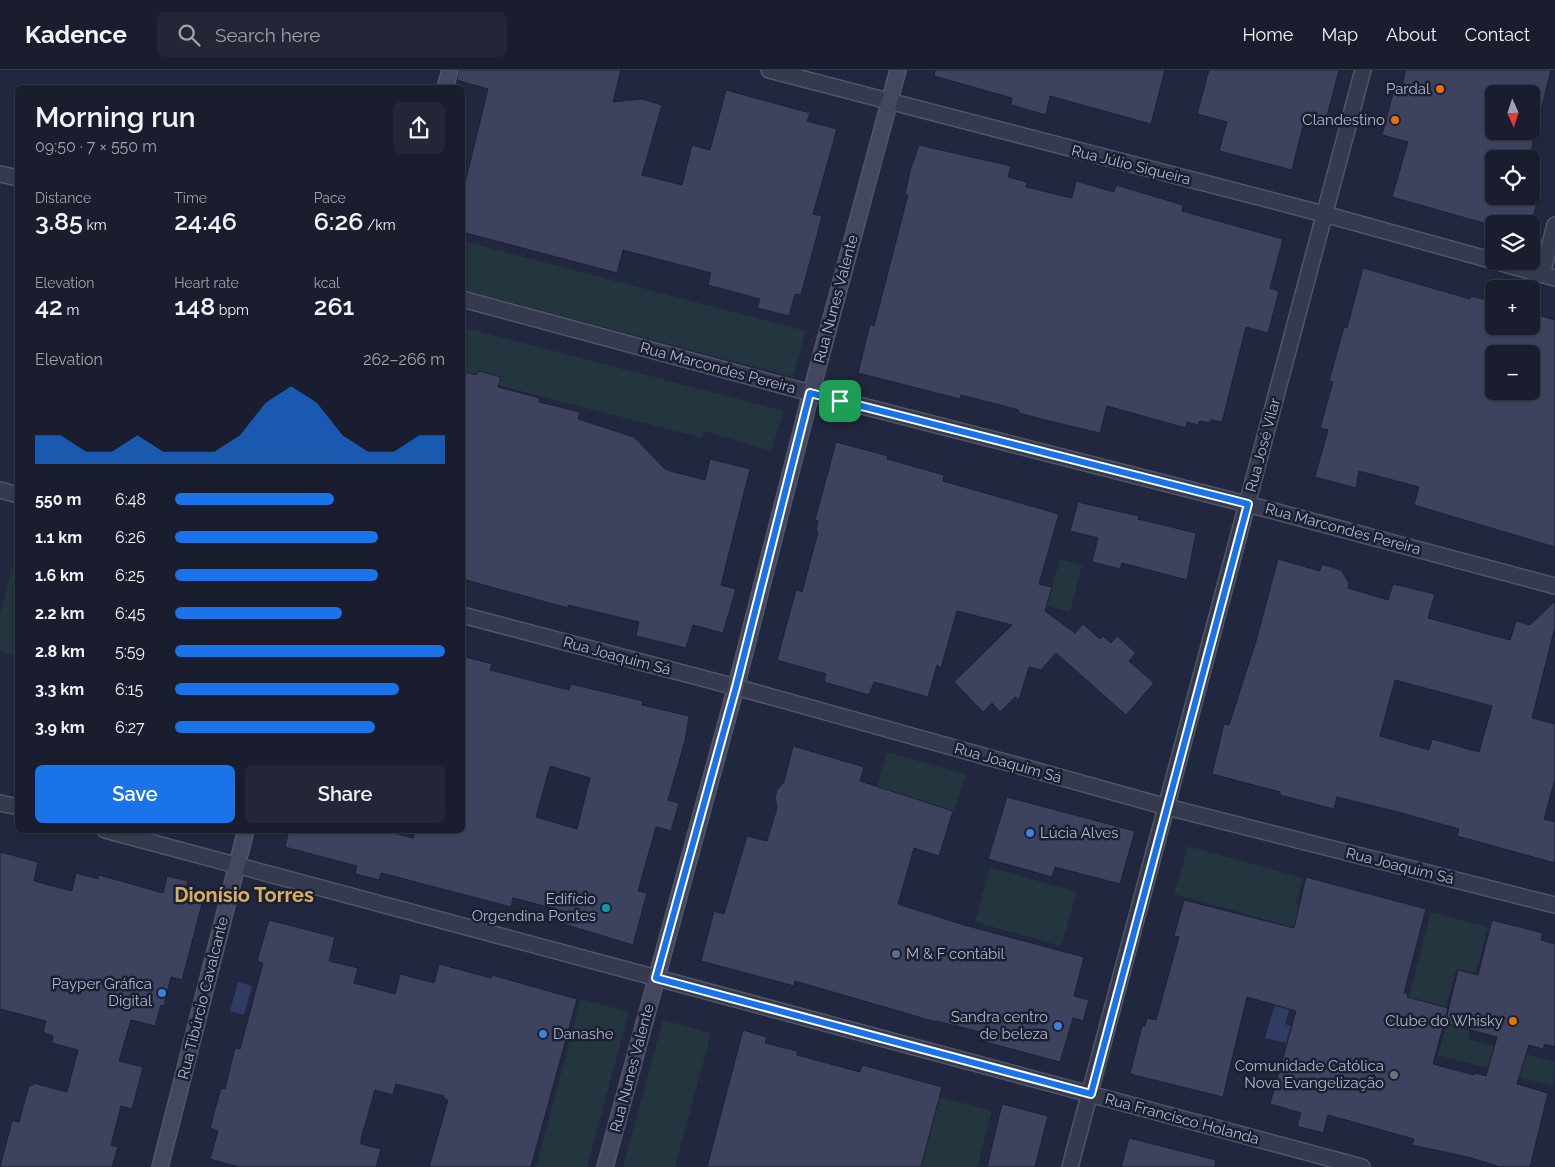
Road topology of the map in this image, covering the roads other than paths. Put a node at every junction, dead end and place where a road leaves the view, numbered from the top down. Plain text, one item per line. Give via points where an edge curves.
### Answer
1 (450, 70) edge
2 (769, 70) edge
3 (898, 70) edge
4 (1363, 70) edge
5 (446, 85) edge
6 (889, 102) junction
7 (0, 174) edge
8 (15, 177) edge
9 (1324, 214) junction
10 (1555, 225) edge
11 (1485, 259) edge
12 (1527, 270) edge
13 (1549, 276) edge
14 (465, 300) edge
15 (810, 393) junction
16 (0, 490) edge
17 (15, 494) edge
18 (1248, 504) junction
19 (1555, 586) edge
20 (465, 616) edge
21 (736, 687) junction
22 (0, 803) edge
23 (15, 806) edge
24 (1167, 807) junction
25 (116, 833) edge
26 (245, 833) edge
27 (237, 865) junction
28 (1555, 905) edge
29 (656, 978) junction
30 (1091, 1094) junction
31 (160, 1167) edge
32 (605, 1167) edge
33 (1070, 1167) edge
34 (1362, 1167) edge

1 - 5 street
2 - 6 street, Rua Júlio Siqueira
3 - 6 street, Rua Nunes Valente
4 - 9 street, Rua José Vilar
6 - 9 street, Rua Júlio Siqueira
6 - 15 street, Rua Nunes Valente
7 - 8 street
9 - 11 street, Rua Júlio Siqueira
9 - 18 street, Rua José Vilar
10 - 13 street
12 - 13 street, Rua Júlio Siqueira
14 - 15 street, Rua Marcondes Pereira
15 - 18 street, Rua Marcondes Pereira
15 - 21 street, Rua Nunes Valente
16 - 17 street
18 - 19 street, Rua Marcondes Pereira
18 - 24 street, Rua José Vilar
20 - 21 street, Rua Joaquim Sá
21 - 24 street, Rua Joaquim Sá
21 - 29 street, Rua Nunes Valente
22 - 23 street
24 - 28 street, Rua Joaquim Sá
24 - 30 street, Rua José Vilar
25 - 27 street, Rua Francisco Holanda
26 - 27 street, Rua Tibúrcio Cavalcante
27 - 29 street, Rua Francisco Holanda
27 - 31 street, Rua Tibúrcio Cavalcante
29 - 30 street, Rua Francisco Holanda
29 - 32 street, Rua Nunes Valente
30 - 33 street, Rua José Vilar
30 - 34 street, Rua Francisco Holanda

